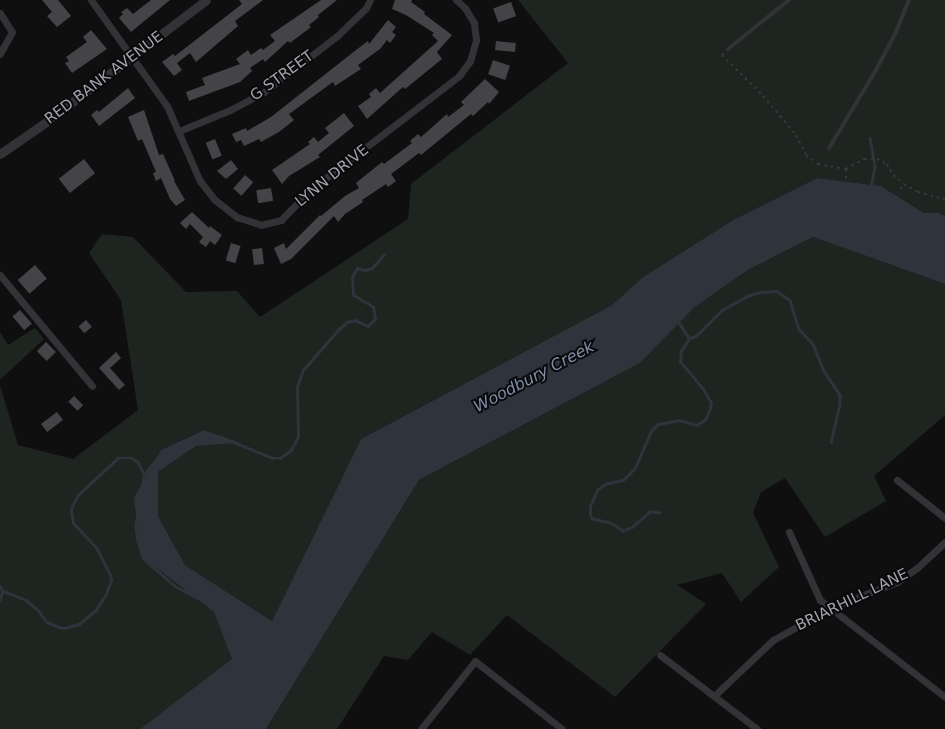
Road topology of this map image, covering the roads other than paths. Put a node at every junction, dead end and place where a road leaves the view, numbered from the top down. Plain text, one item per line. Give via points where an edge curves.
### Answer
1 (91, 0) edge
2 (206, 0) edge
3 (370, 0) edge
4 (456, 0) edge
5 (789, 0) edge
6 (909, 0) edge
7 (0, 13) edge
8 (728, 49) road end
9 (0, 54) edge
10 (133, 56) junction
11 (179, 131) junction
12 (829, 148) dead end
13 (0, 154) edge
14 (0, 275) edge
15 (92, 386) dead end
16 (897, 480) dead end
17 (945, 518) edge
18 (789, 532) dead end
19 (945, 542) edge
20 (832, 608) junction
21 (660, 655) dead end
22 (714, 696) junction
23 (945, 697) edge
24 (421, 729) edge
25 (562, 729) edge
26 (756, 729) edge

1 - 10 street, LYNN DRIVE
2 - 10 street, RED BANK AVENUE
3 - 11 street, G STREET via 337,36 264,92
4 - 11 street, LYNN DRIVE via 474,23 476,40 470,61 459,76 310,190 281,220 261,225 237,217 215,200 200,181
5 - 8 lane
6 - 12 lane via 880,62
7 - 9 street via 12,32
10 - 11 street, LYNN DRIVE via 167,106
10 - 13 street, RED BANK AVENUE
14 - 15 street
16 - 17 street
18 - 20 street via 820,600
19 - 20 street, BRIARHILL LANE via 897,582
20 - 22 street, BRIARHILL LANE via 773,640
20 - 23 street
21 - 22 street
22 - 26 street
24 - 25 street via 475,661

